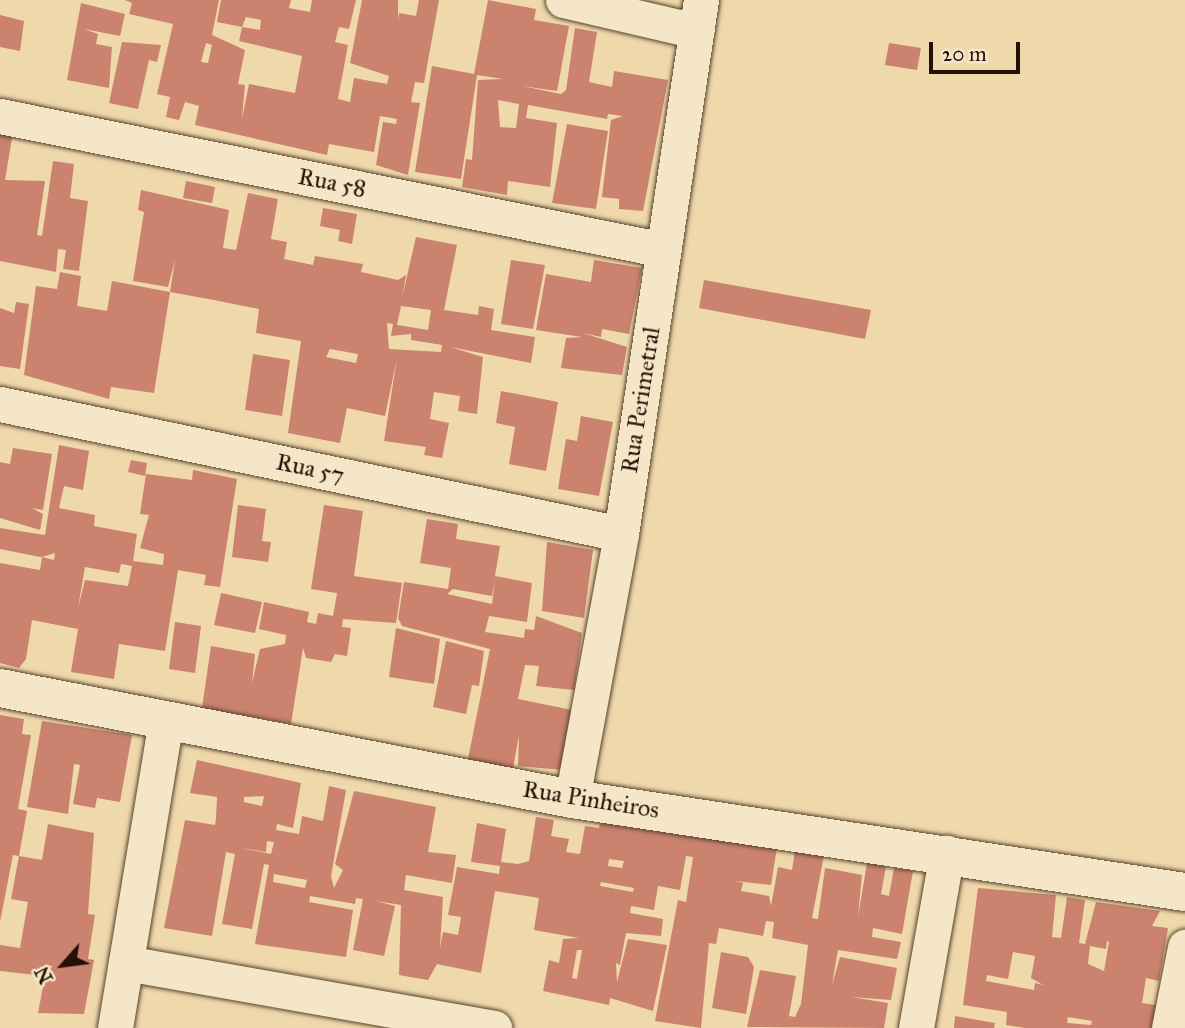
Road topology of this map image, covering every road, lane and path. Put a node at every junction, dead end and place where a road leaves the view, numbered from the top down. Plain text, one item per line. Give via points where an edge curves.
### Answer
1 (563, 0) edge
2 (699, 15) edge
3 (0, 116) edge
4 (664, 250) junction
5 (0, 404) edge
6 (621, 534) junction
7 (0, 688) edge
8 (166, 719) junction
9 (572, 799) junction
10 (947, 853) junction
11 (1185, 892) edge
12 (1185, 947) edge
13 (126, 963) junction
14 (380, 1019) edge
15 (115, 1028) edge
16 (494, 1028) edge
17 (916, 1028) edge
18 (1170, 1028) edge

1 - 2 street
2 - 4 street, Rua Perimetral
3 - 4 street, Rua 58
4 - 6 street, Rua Perimetral
5 - 6 street, Rua 57
6 - 9 street, Rua Perimetral
7 - 8 street, Rua Pinheiros
8 - 9 street, Rua Pinheiros
8 - 13 street
9 - 10 street, Rua Pinheiros
10 - 11 street, Rua Pinheiros
10 - 17 street
12 - 18 street
13 - 14 street
13 - 15 street
14 - 16 street

